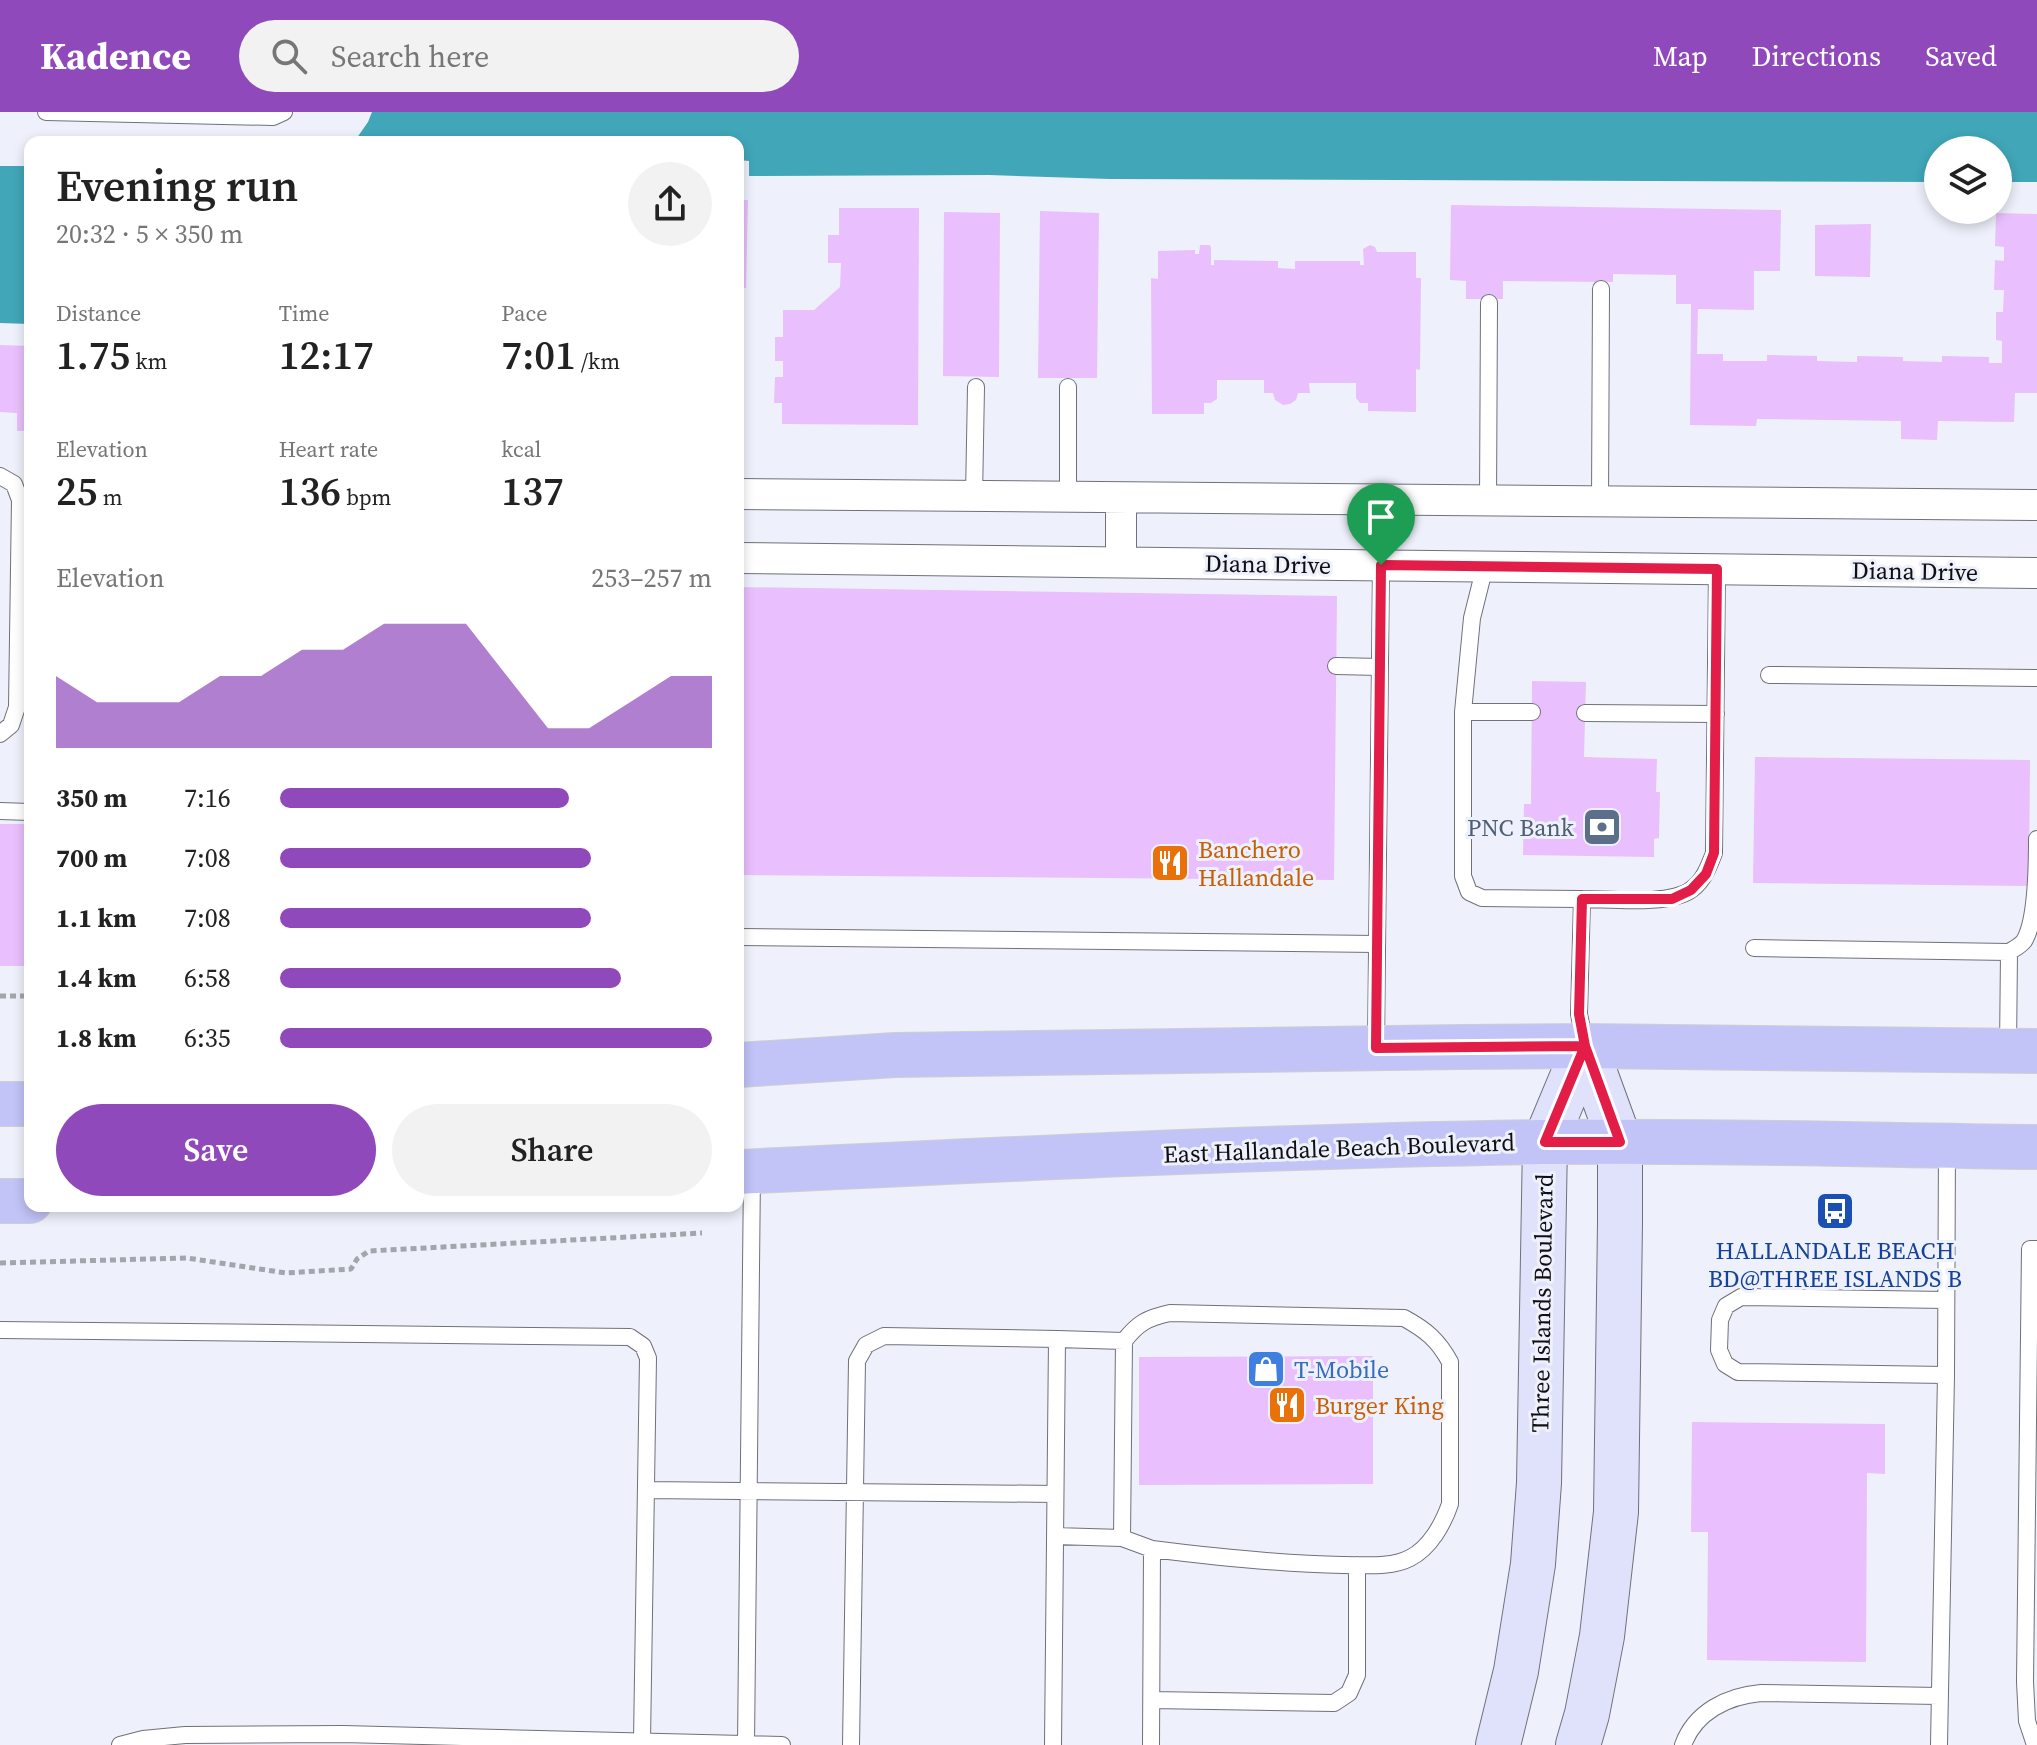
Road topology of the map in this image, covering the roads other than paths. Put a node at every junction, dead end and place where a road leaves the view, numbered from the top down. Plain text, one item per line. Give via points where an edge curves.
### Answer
1 (46, 112) edge
2 (284, 112) edge
3 (104, 113) edge
4 (1601, 289) dead end
5 (1489, 303) dead end
6 (976, 387) dead end
7 (1068, 387) dead end
8 (0, 476) edge
9 (744, 494) edge
10 (974, 497) junction
11 (1068, 497) junction
12 (1121, 498) junction
13 (24, 499) edge
14 (1488, 501) junction
15 (1600, 501) junction
16 (2037, 505) edge
17 (24, 526) edge
18 (744, 558) edge
19 (1121, 562) junction
20 (1381, 565) junction
21 (1485, 566) junction
22 (1717, 569) junction
23 (2037, 573) edge
24 (1336, 666) dead end
25 (1380, 667) junction
26 (1769, 675) dead end
27 (2037, 678) edge
28 (1463, 712) junction
29 (1532, 712) dead end
30 (1585, 713) dead end
31 (1716, 714) junction
32 (0, 734) edge
33 (0, 811) edge
34 (24, 812) edge
35 (2037, 839) edge
36 (1582, 899) junction
37 (744, 937) edge
38 (1377, 944) junction
39 (1754, 948) dead end
40 (2009, 952) junction
41 (1585, 1046) junction
42 (1376, 1048) junction
43 (2022, 1051) edge
44 (744, 1065) edge
45 (0, 1104) edge
46 (24, 1104) edge
47 (1545, 1142) junction
48 (1620, 1142) junction
49 (1947, 1146) junction
50 (2037, 1147) edge
51 (745, 1172) edge
52 (0, 1201) edge
53 (24, 1201) edge
54 (2037, 1249) edge
55 (1946, 1300) junction
56 (0, 1330) edge
57 (1057, 1339) junction
58 (1124, 1341) junction
59 (1946, 1375) junction
60 (646, 1490) junction
61 (750, 1491) junction
62 (855, 1492) junction
63 (1055, 1494) junction
64 (1055, 1536) junction
65 (1122, 1538) junction
66 (1152, 1549) junction
67 (1357, 1565) junction
68 (1939, 1696) junction
69 (1152, 1700) junction
70 (642, 1741) junction
71 (746, 1744) edge
72 (120, 1745) edge
73 (782, 1745) edge
74 (851, 1745) edge
75 (1053, 1745) edge
76 (1151, 1745) edge
77 (1498, 1745) edge
78 (1578, 1745) edge
79 (1683, 1745) edge
80 (1939, 1745) edge
81 (2035, 1745) edge

1 - 3 lane
2 - 3 lane via 273,117
4 - 15 lane
5 - 14 lane
6 - 10 lane
7 - 11 lane
8 - 13 lane
9 - 10 street
10 - 11 street
11 - 12 street
12 - 14 street
12 - 19 street
14 - 15 street
15 - 16 street
17 - 32 lane via 17,707 11,725
18 - 19 street, Diana Drive
19 - 20 street, Diana Drive
20 - 21 street, Diana Drive
20 - 25 lane
21 - 22 street, Diana Drive
21 - 28 lane via 1472,618
22 - 23 street, Diana Drive
22 - 31 lane
24 - 25 lane
25 - 38 lane
26 - 27 lane
28 - 29 lane
28 - 36 lane via 1463,876 1469,892 1482,898
30 - 31 lane
31 - 36 lane via 1714,853 1706,874 1691,890 1672,899
33 - 34 lane
35 - 40 lane via 2030,929 2022,944
36 - 41 lane via 1579,1014
37 - 38 lane
38 - 42 lane
39 - 40 lane
40 - 43 lane
41 - 42 main road
41 - 43 main road
41 - 47 street, Three Islands Boulevard
41 - 48 street
42 - 44 main road via 895,1055
45 - 46 main road
47 - 48 main road, East Hallandale Beach Boulevard
47 - 51 main road, East Hallandale Beach Boulevard
47 - 77 street, Three Islands Boulevard via 1533,1564
48 - 49 main road, East Hallandale Beach Boulevard
48 - 78 street via 1616,1512 1602,1636
49 - 50 main road, East Hallandale Beach Boulevard
49 - 55 lane
51 - 61 lane
52 - 53 main road
54 - 81 lane via 2030,1249 2025,1682 2027,1721
55 - 59 lane
55 - 59 lane via 1741,1297 1726,1306 1720,1320 1719,1350 1725,1364 1738,1372
56 - 60 lane via 630,1337 643,1346 648,1358
57 - 58 lane
57 - 62 lane via 884,1336 866,1345 857,1361
57 - 63 lane
58 - 65 lane
58 - 67 lane via 1136,1326 1170,1313 1404,1318 1424,1329 1450,1362 1450,1504 1444,1522 1412,1558 1390,1565
59 - 68 lane
60 - 61 lane
60 - 70 lane
61 - 62 lane
61 - 71 lane
62 - 63 lane
62 - 74 lane
63 - 64 lane
64 - 65 lane
64 - 75 lane
65 - 66 lane
66 - 67 lane via 1254,1561
66 - 69 lane
67 - 69 lane via 1357,1675 1349,1693 1334,1703
68 - 79 lane via 1744,1695 1709,1710
68 - 80 lane
69 - 76 lane
70 - 71 lane
70 - 72 lane via 242,1734 185,1735
71 - 73 lane

